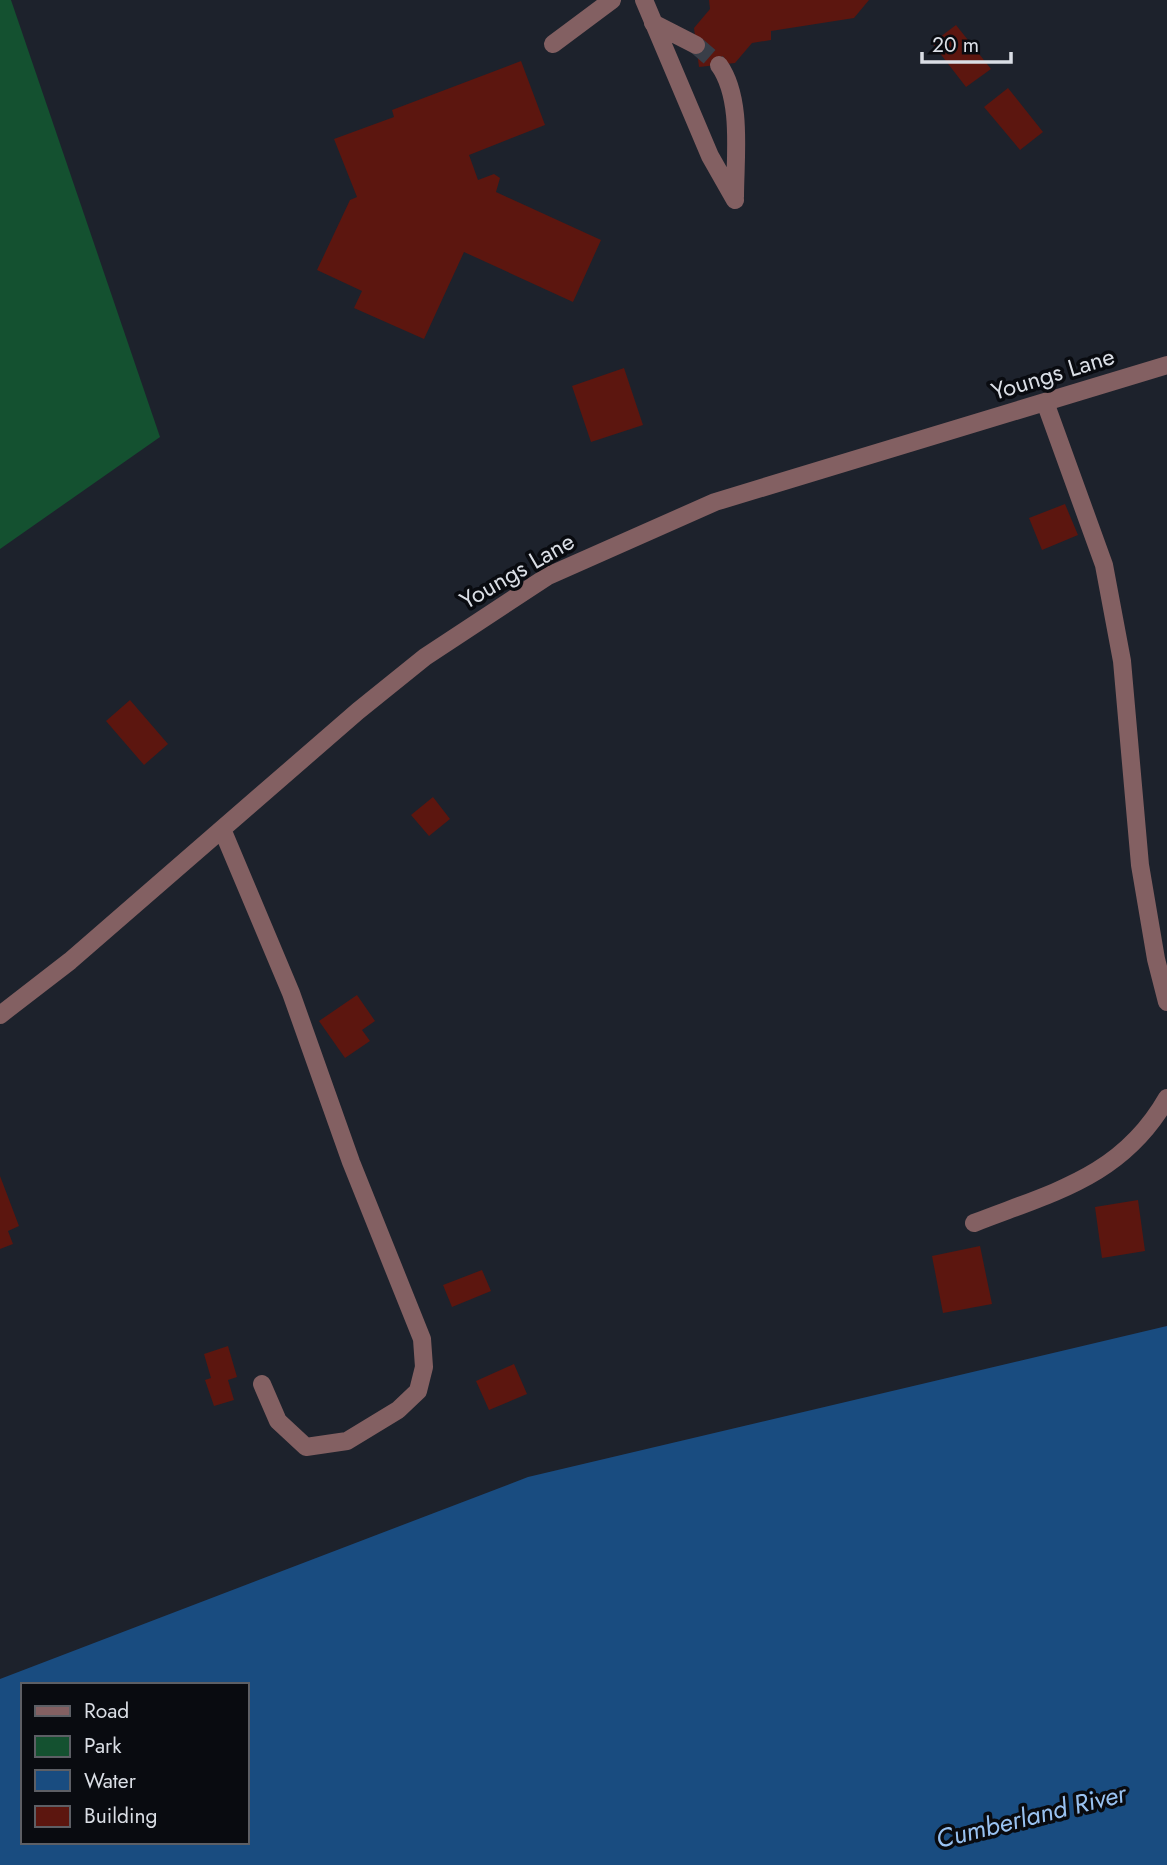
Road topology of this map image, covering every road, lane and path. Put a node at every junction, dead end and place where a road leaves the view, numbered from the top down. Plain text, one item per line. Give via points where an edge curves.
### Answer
1 (612, 0) edge
2 (643, 0) edge
3 (653, 23) junction
4 (553, 44) dead end
5 (696, 45) tunnel mouth
6 (719, 65) tunnel mouth
7 (1167, 365) edge
8 (1045, 401) junction
9 (222, 829) junction
10 (1167, 1002) edge
11 (0, 1014) edge
12 (1167, 1098) edge
13 (974, 1223) dead end
14 (262, 1384) dead end

1 - 4 street
2 - 3 street
3 - 5 street
3 - 6 street via 710,156 735,200 734,117 730,89
7 - 8 street, Youngs Lane
8 - 9 street, Youngs Lane via 715,502 548,576 425,657
8 - 10 street via 1104,565 1122,661 1140,865
9 - 11 street, Youngs Lane via 70,961
9 - 14 street via 291,993 351,1163 422,1339 424,1367 418,1391 398,1410 347,1441 306,1447 278,1421
12 - 13 street via 1137,1142 1107,1167

